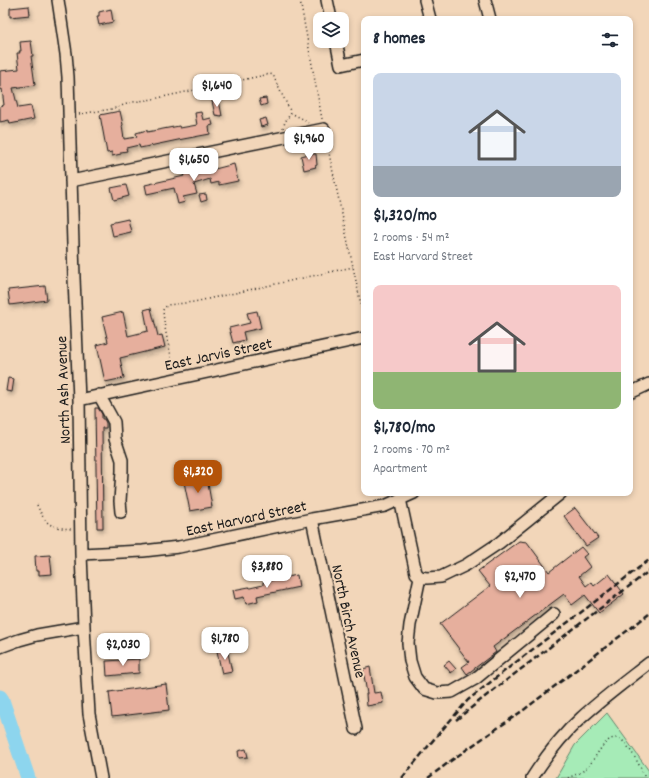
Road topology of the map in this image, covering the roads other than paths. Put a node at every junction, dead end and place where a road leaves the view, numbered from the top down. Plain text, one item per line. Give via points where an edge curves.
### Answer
1 (58, 0) edge
2 (327, 0) edge
3 (425, 0) edge
4 (485, 0) edge
5 (330, 12) edge
6 (429, 16) edge
7 (489, 16) edge
8 (337, 48) edge
9 (361, 61) edge
10 (324, 129) road end
11 (71, 181) junction
12 (361, 339) edge
13 (649, 384) edge
14 (633, 392) edge
15 (99, 395) junction
16 (79, 400) junction
17 (407, 496) edge
18 (558, 496) edge
19 (400, 499) junction
20 (122, 512) dead end
21 (312, 519) junction
22 (81, 554) junction
23 (420, 577) junction
24 (554, 614) dead end
25 (84, 627) junction
26 (0, 647) edge
27 (649, 663) edge
28 (356, 728) dead end
29 (101, 778) edge
30 (532, 778) edge

1 - 11 street, North Ash Avenue via 68,77
2 - 5 street
3 - 6 street
4 - 7 street
8 - 9 street via 341,65
10 - 11 street
11 - 16 street, North Ash Avenue
12 - 15 street, East Jarvis Street
13 - 14 street
15 - 16 street, East Jarvis Street
15 - 20 street via 114,422 115,439 122,460
16 - 22 street, North Ash Avenue
17 - 19 street, East Harvard Street
18 - 23 street via 499,543 466,565 441,577
19 - 21 street, East Harvard Street via 385,506
19 - 23 street via 416,573
21 - 22 street, East Harvard Street via 179,547
21 - 28 street, North Birch Avenue
22 - 25 street, North Ash Avenue
23 - 24 street via 410,625 410,661 414,677 424,689 437,693 452,692 475,679
25 - 26 street via 37,635
25 - 29 street, North Ash Avenue via 88,714
27 - 30 street via 581,718

